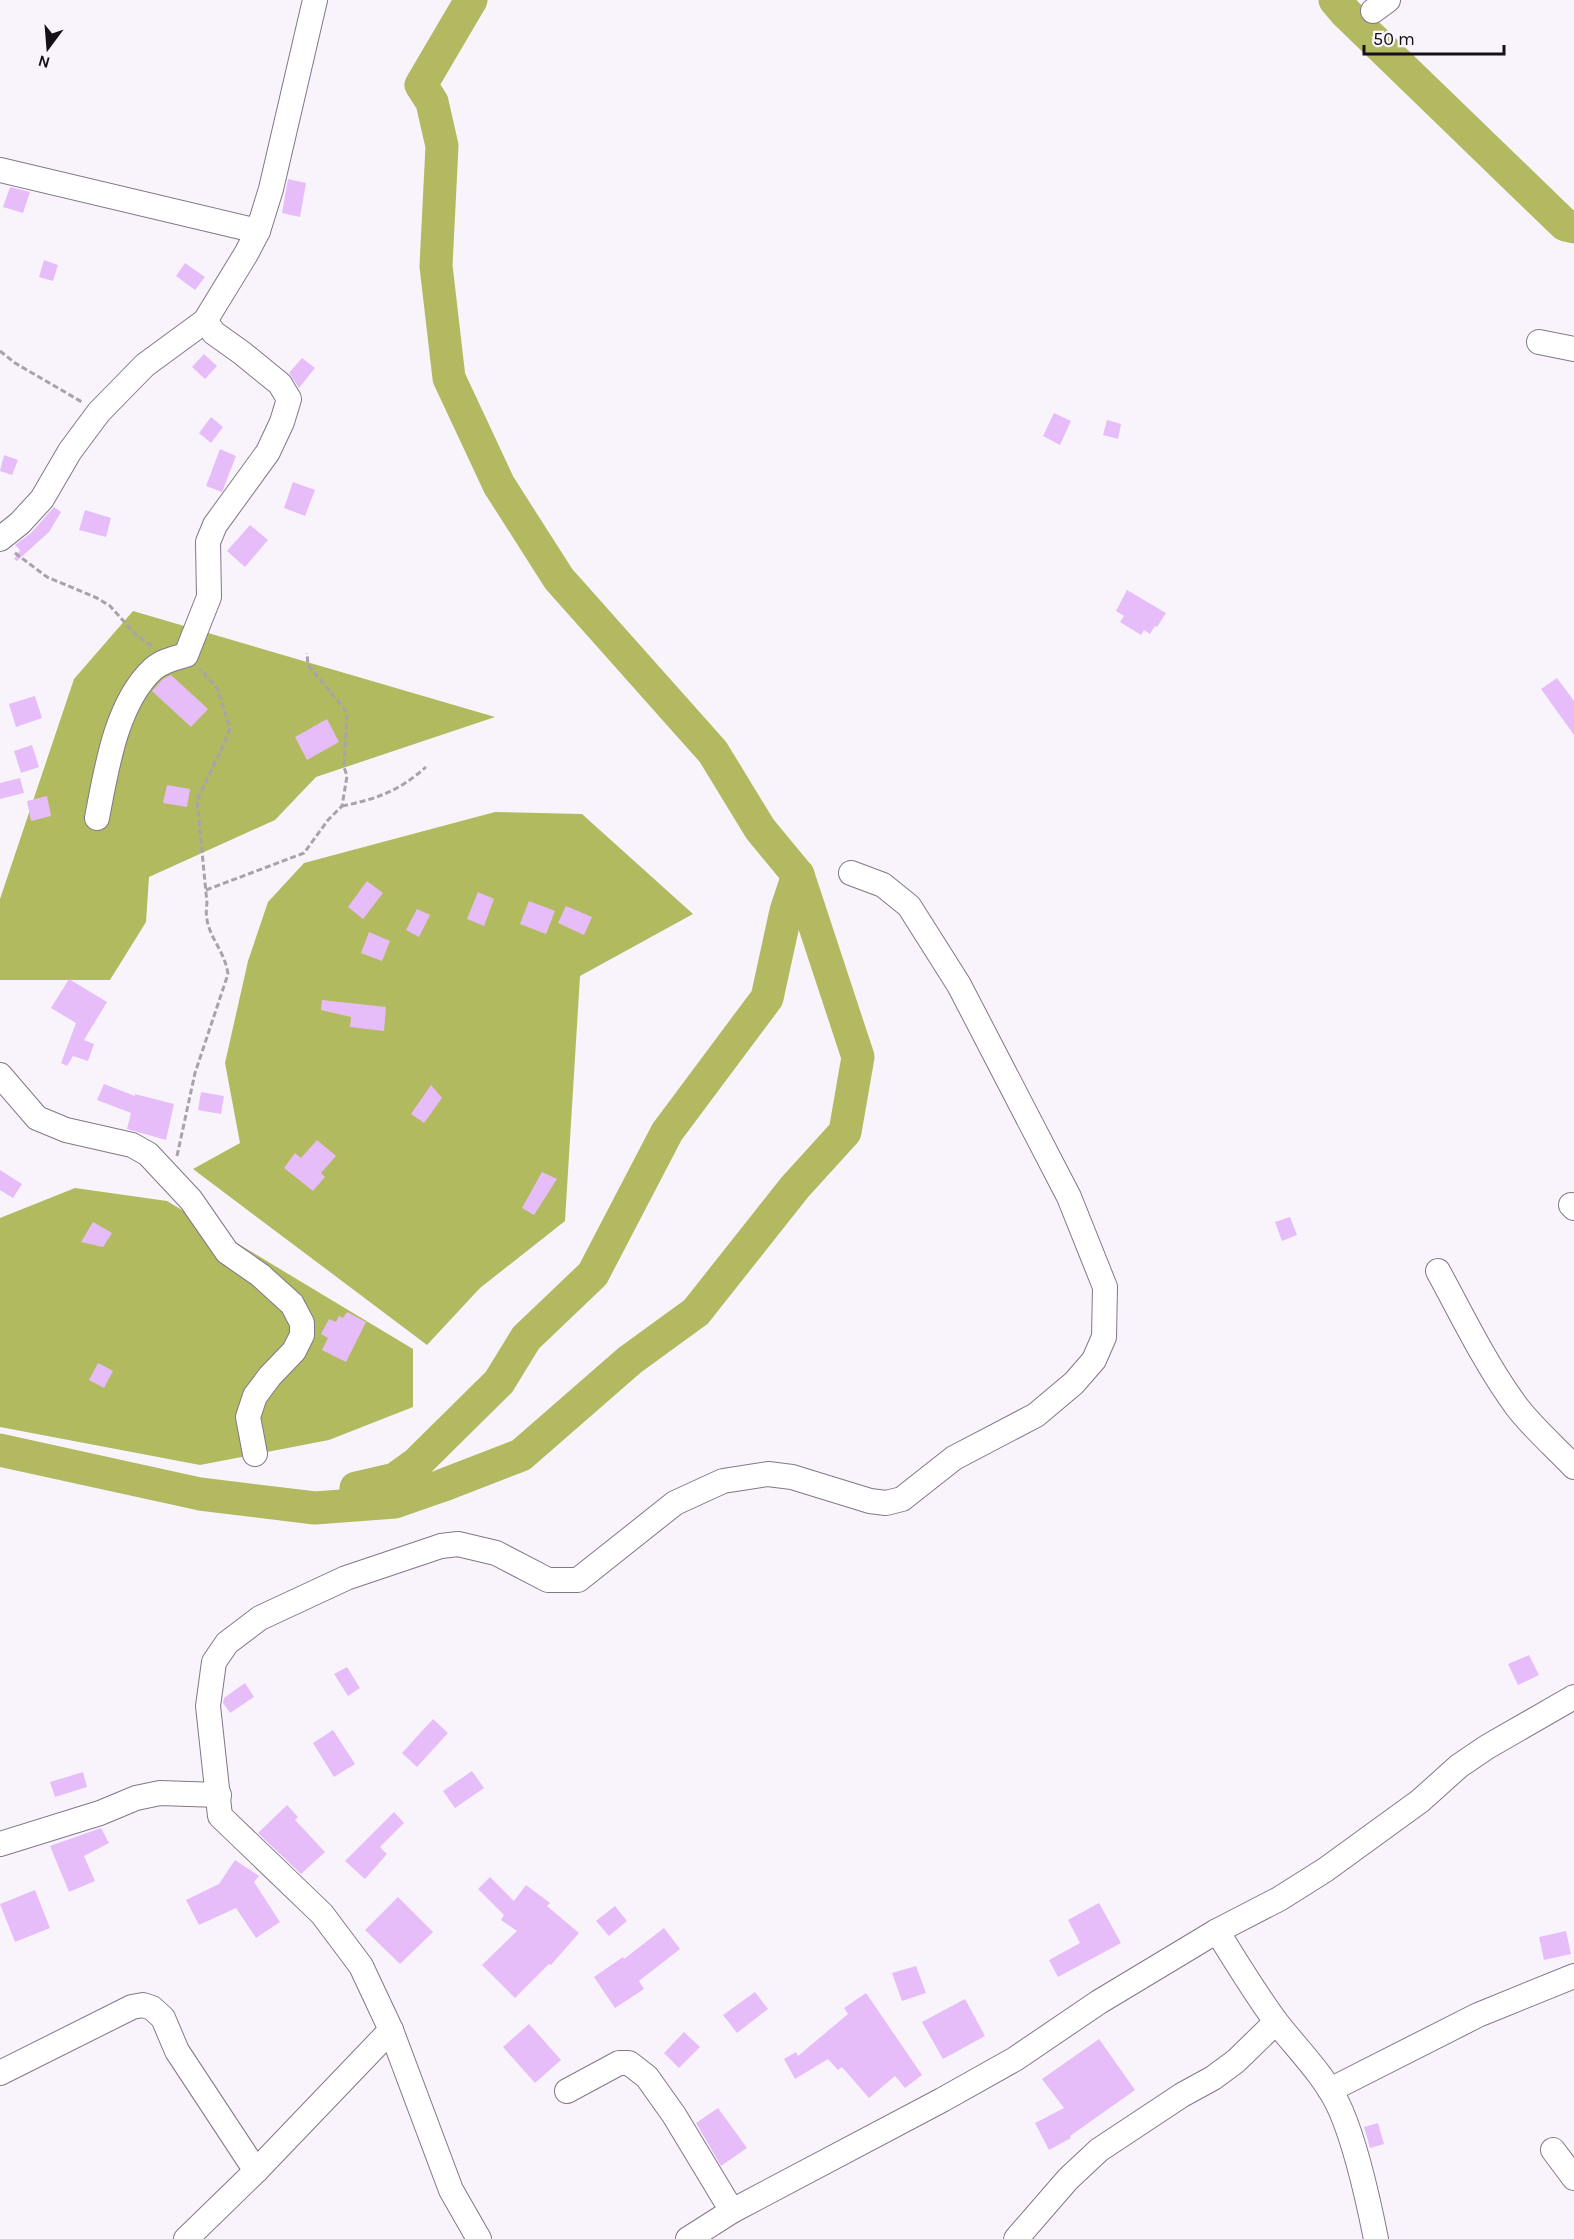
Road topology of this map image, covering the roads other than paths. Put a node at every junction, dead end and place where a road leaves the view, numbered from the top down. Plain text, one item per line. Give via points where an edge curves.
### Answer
1 (315, 0) edge
2 (0, 170) edge
3 (258, 231) junction
4 (205, 321) junction
5 (1539, 342) dead end
6 (1574, 349) edge
7 (4, 543) edge
8 (97, 818) dead end
9 (851, 873) dead end
10 (0, 1075) edge
11 (1438, 1271) dead end
12 (255, 1454) dead end
13 (1574, 1467) edge
14 (1574, 1697) edge
15 (219, 1795) junction
16 (0, 1844) edge
17 (1217, 1931) junction
18 (1572, 1979) edge
19 (1276, 2022) junction
20 (391, 2030) junction
21 (0, 2073) edge
22 (1330, 2090) junction
23 (567, 2091) dead end
24 (1553, 2150) dead end
25 (255, 2171) junction
26 (1574, 2178) edge
27 (732, 2211) junction
28 (186, 2239) edge
29 (479, 2239) edge
30 (688, 2239) edge
31 (1016, 2239) edge
32 (1376, 2239) edge

1 - 3 street
2 - 3 street
3 - 4 street
4 - 7 street via 145,365 99,412 42,499
4 - 8 street via 214,333 280,384 289,399 268,452 215,525 208,542 209,597 179,657 154,668 137,687 122,717
5 - 6 street
9 - 15 street via 883,885 909,906 959,986 1069,1197 1105,1287 1104,1337 1094,1360 1036,1415 954,1458 902,1499 870,1501 792,1477 747,1476 723,1481 675,1503 578,1580 548,1580 496,1553 458,1544 441,1546 346,1578 260,1618 226,1643 214,1662 208,1706
10 - 12 street via 37,1118 66,1130 132,1145 148,1154 190,1200 227,1252 292,1304 302,1323 302,1335 294,1351 255,1396 249,1417
11 - 13 street via 1517,1407
14 - 17 street via 1468,1760 1420,1801 1325,1870
15 - 16 street via 160,1794 136,1798
15 - 20 street via 220,1816 322,1914 362,1966
17 - 19 street
17 - 27 street via 1099,2002 1015,2059
18 - 22 street via 1478,2015
19 - 22 street
19 - 31 street via 1214,2078 1099,2150
20 - 25 street
20 - 29 street via 451,2190
21 - 25 street via 132,2007 152,2007 163,2018 177,2050
22 - 32 street via 1352,2142
23 - 27 street via 619,2063 629,2063 647,2077 674,2115
24 - 26 street
25 - 28 street
27 - 30 street

